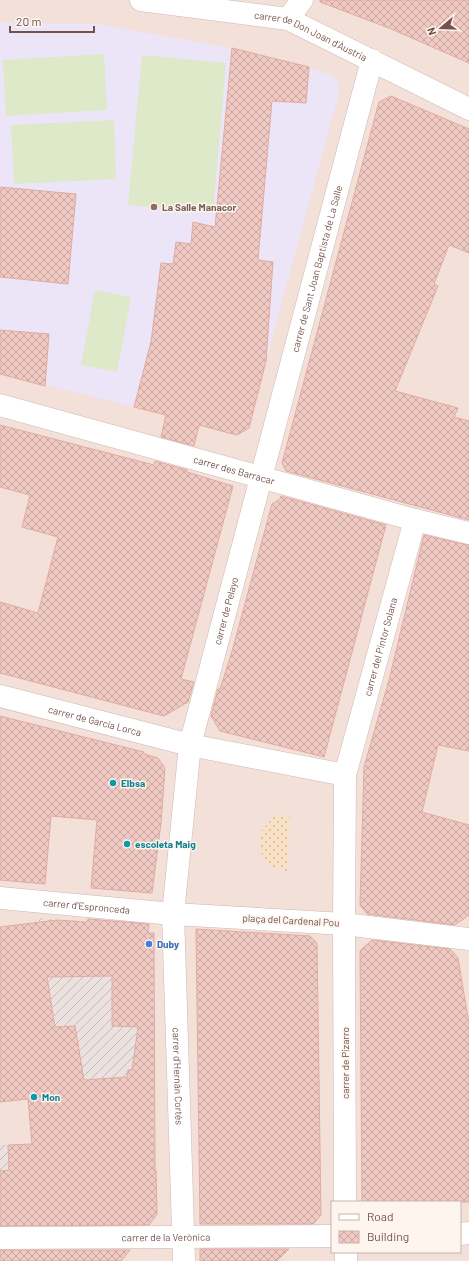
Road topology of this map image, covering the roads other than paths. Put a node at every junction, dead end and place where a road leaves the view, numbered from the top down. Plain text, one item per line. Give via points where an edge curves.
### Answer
1 (141, 0) edge
2 (302, 0) edge
3 (288, 19) junction
4 (372, 60) junction
5 (469, 108) edge
6 (0, 405) edge
7 (260, 477) junction
8 (415, 520) junction
9 (469, 533) edge
10 (0, 696) edge
11 (190, 745) junction
12 (345, 774) junction
13 (0, 898) edge
14 (173, 914) junction
15 (344, 924) junction
16 (469, 939) edge
17 (345, 1201) edge
18 (331, 1236) edge
19 (0, 1238) edge
20 (184, 1238) junction
21 (184, 1261) edge

1 - 3 street, carrer de Don Joan d'Àustria
2 - 3 street
3 - 4 street, carrer de Don Joan d'Àustria
4 - 5 street, carrer de Don Joan d'Àustria
4 - 7 street, carrer de Sant Joan Baptista de La Salle
6 - 7 street, carrer des Barracar
7 - 8 street, carrer des Barracar
7 - 11 street, carrer de Pelayo
8 - 9 street, carrer des Barracar
8 - 12 street, carrer del Pintor Solana
10 - 11 street, carrer de García Lorca
11 - 12 street
11 - 14 street
12 - 15 street, plaça del Cardenal Pou
13 - 14 street, carrer d'Espronceda
14 - 15 street, plaça del Cardenal Pou
14 - 20 street, carrer d'Hernán Cortés
15 - 16 street
15 - 17 street, carrer de Pizarro
18 - 20 street, carrer de la Verònica
19 - 20 street, carrer de la Verònica
20 - 21 street, carrer d'Hernán Cortés

